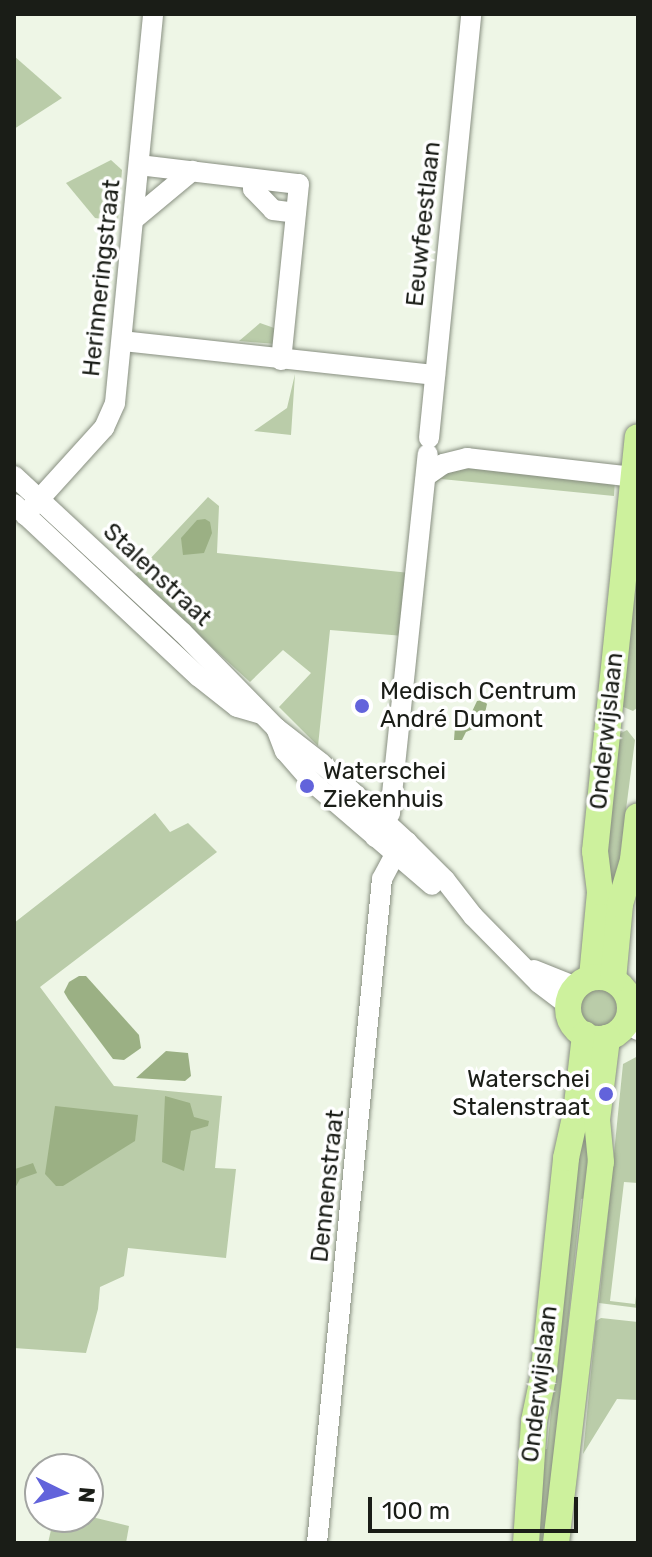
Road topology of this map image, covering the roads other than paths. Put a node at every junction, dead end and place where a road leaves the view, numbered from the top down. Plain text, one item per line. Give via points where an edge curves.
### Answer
1 (153, 14) edge
2 (471, 14) edge
3 (139, 165) junction
4 (192, 171) junction
5 (253, 179) junction
6 (296, 213) junction
7 (133, 220) junction
8 (122, 341) junction
9 (281, 360) junction
10 (435, 375) junction
11 (638, 437) edge
12 (14, 476) edge
13 (426, 476) junction
14 (629, 476) junction
15 (39, 498) junction
16 (20, 510) edge
17 (269, 721) junction
18 (638, 816) edge
19 (380, 830) junction
20 (401, 848) junction
21 (587, 987) junction
22 (614, 1031) edge
23 (317, 1543) edge
24 (526, 1543) edge
25 (556, 1543) edge

1 - 3 street, Herinneringstraat
2 - 10 street, Eeuwfeestlaan
3 - 4 street
3 - 7 street, Herinneringstraat
4 - 5 street
4 - 7 street
5 - 6 street via 253,189 273,210
5 - 6 street via 299,184
6 - 9 street
7 - 8 street, Herinneringstraat
8 - 9 street
8 - 15 street, Herinneringstraat via 115,403 104,428
9 - 10 street
10 - 13 street, Eeuwfeestlaan
11 - 14 main road, Onderwijslaan
12 - 15 street, Stalenstraat
13 - 14 street via 443,464 467,458
13 - 19 street, Eeuwfeestlaan via 390,813
14 - 21 main road, Onderwijslaan via 595,851 600,892
15 - 16 street, Herinneringstraat
15 - 17 street, Stalenstraat
16 - 17 street, Stalenstraat via 199,677 237,707
17 - 19 street, Stalenstraat via 323,765
18 - 21 main road, Onderwijslaan via 620,904
19 - 20 street, Stalenstraat
20 - 21 street, Stalenstraat via 437,890 462,905 527,967
20 - 23 street, Dennenstraat via 382,879
21 - 22 main road via 575,1028
21 - 22 main road, Onderwijslaan via 627,994 629,1014
22 - 24 main road, Onderwijslaan via 576,1113 566,1158 534,1421
22 - 25 main road, Onderwijslaan via 597,1120 601,1162

